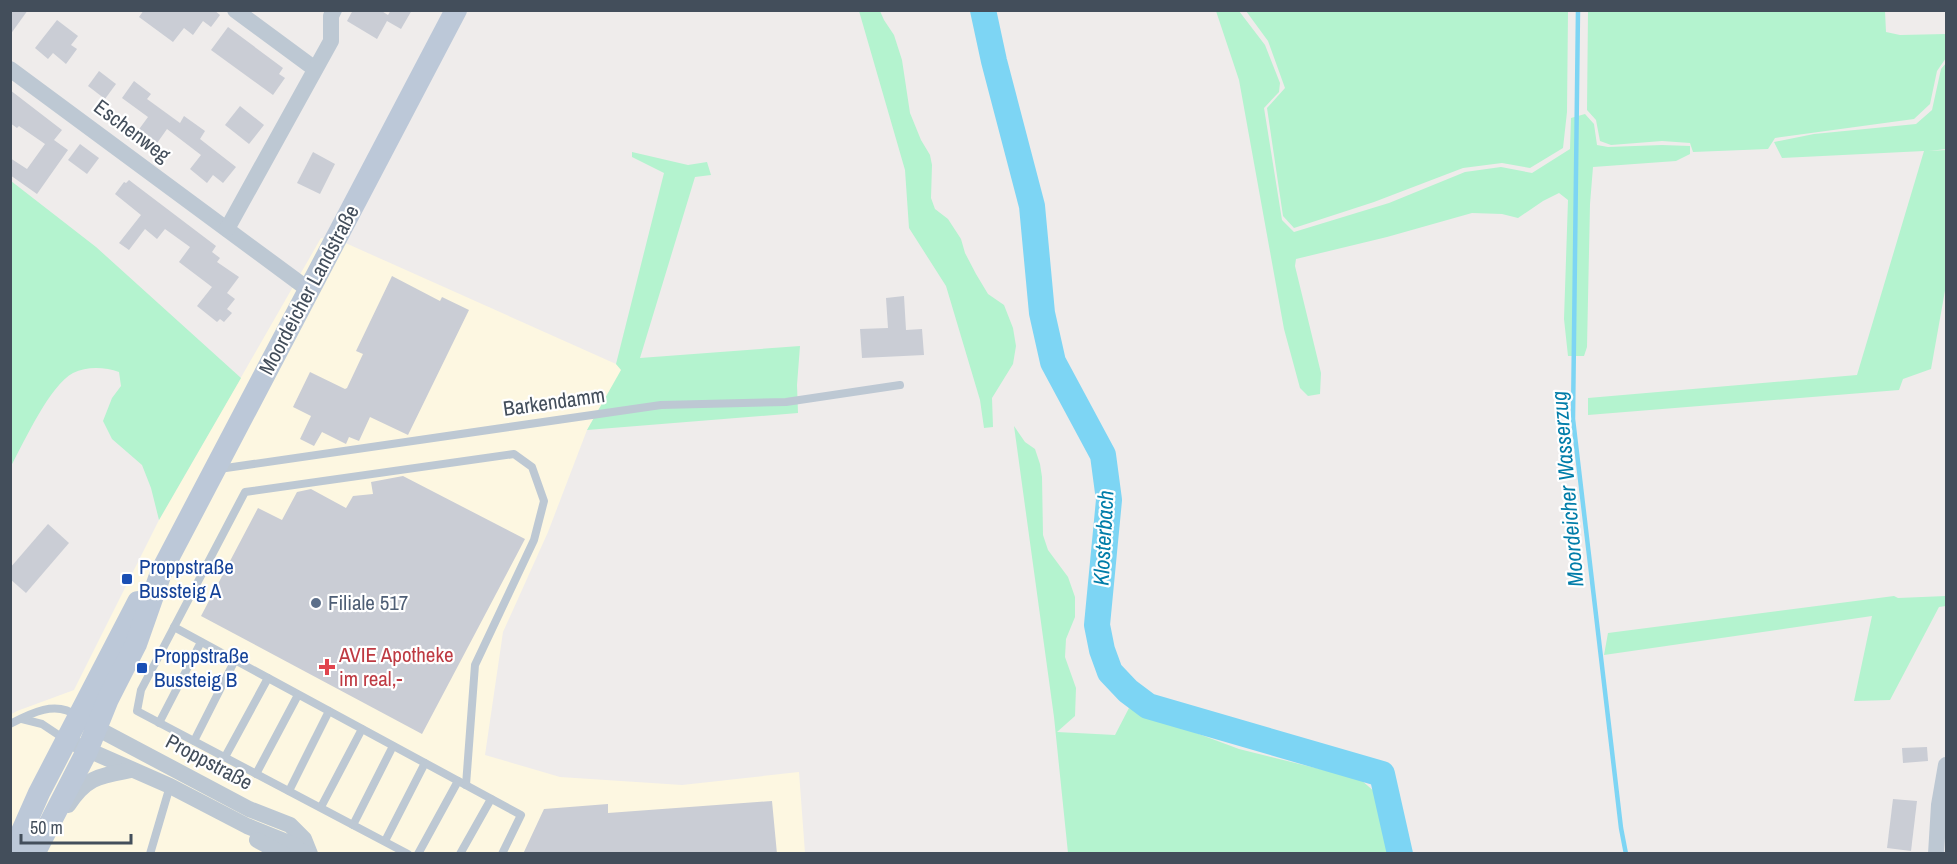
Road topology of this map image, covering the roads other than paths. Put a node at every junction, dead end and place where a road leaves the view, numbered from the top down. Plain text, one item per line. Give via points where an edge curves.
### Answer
1 (235, 10) edge
2 (334, 10) edge
3 (456, 10) edge
4 (10, 69) edge
5 (315, 69) junction
6 (226, 229) junction
7 (309, 290) junction
8 (900, 385) dead end
9 (214, 470) junction
10 (174, 627) junction
11 (201, 642) junction
12 (235, 660) junction
13 (268, 678) junction
14 (298, 695) junction
15 (329, 711) junction
16 (21, 718) junction
17 (87, 723) junction
18 (159, 723) junction
19 (10, 724) edge
20 (362, 729) junction
21 (195, 741) junction
22 (77, 746) junction
23 (393, 746) junction
24 (225, 757) junction
25 (425, 763) junction
26 (1947, 765) edge
27 (132, 770) junction
28 (256, 774) junction
29 (462, 783) junction
30 (170, 786) junction
31 (289, 790) junction
32 (490, 799) junction
33 (321, 807) junction
34 (55, 813) junction
35 (228, 817) junction
36 (353, 825) junction
37 (385, 841) junction
38 (12, 854) edge
39 (34, 854) edge
40 (150, 854) edge
41 (283, 854) edge
42 (309, 854) edge
43 (408, 854) edge
44 (418, 854) edge
45 (460, 854) edge
46 (502, 854) edge
47 (1936, 854) edge

1 - 5 street
2 - 5 street via 331,41
3 - 7 main road, Moordeicher Landstraße
4 - 6 street, Eschenweg
5 - 6 street
6 - 7 street, Eschenweg
7 - 9 main road, Moordeicher Landstraße
8 - 9 lane, Barkendamm via 786,402 661,405
9 - 17 main road, Moordeicher Landstraße via 162,570 143,594
10 - 11 lane
10 - 18 lane via 141,690 137,711
10 - 29 lane via 245,492 514,454 532,467 544,501 534,540 475,665
11 - 12 lane
11 - 18 lane
12 - 13 lane
12 - 21 lane
13 - 14 lane
13 - 24 lane
14 - 15 lane
14 - 28 lane
15 - 20 lane
15 - 31 lane
16 - 17 lane via 46,708 64,709
16 - 19 lane
16 - 22 lane via 42,724
17 - 22 main road, Moordeicher Landstraße
17 - 42 street, Proppstraße via 249,808 290,825 304,839
18 - 21 lane
20 - 23 lane
20 - 33 lane
21 - 24 lane
22 - 27 street, Proppstraße
22 - 34 main road, Moordeicher Landstraße
22 - 38 main road, Moordeicher Landstraße via 39,794
23 - 25 lane
23 - 36 lane
24 - 28 lane
25 - 29 lane
25 - 37 lane
26 - 47 street via 1939,805
27 - 30 street, Proppstraße
27 - 34 street via 101,776 79,788 66,808
28 - 31 lane
29 - 32 lane
29 - 44 lane
30 - 35 street, Proppstraße
30 - 40 lane, Proppstraße
31 - 33 lane
32 - 45 lane
32 - 46 lane via 521,815
33 - 36 lane
34 - 39 main road, Moordeicher Landstraße
35 - 41 street, Proppstraße via 229,826
35 - 42 street, Proppstraße
36 - 37 lane
37 - 43 lane

